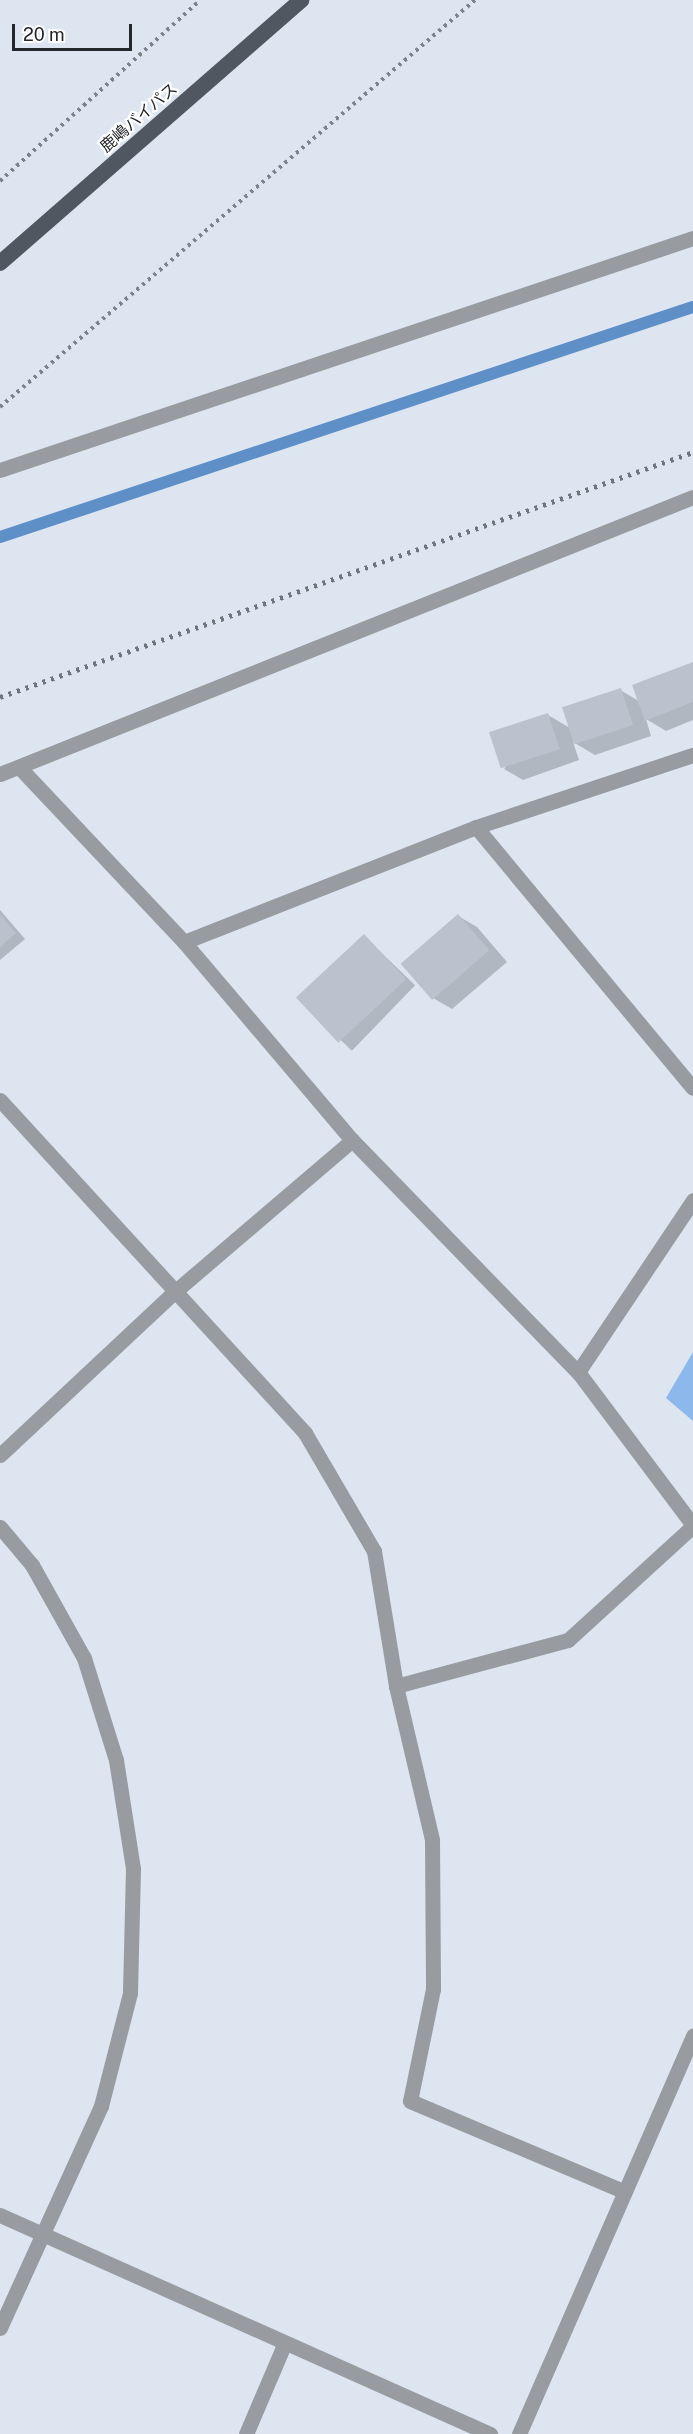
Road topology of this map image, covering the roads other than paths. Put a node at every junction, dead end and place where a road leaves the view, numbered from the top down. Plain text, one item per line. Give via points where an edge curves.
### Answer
1 (302, 0) edge
2 (693, 238) edge
3 (0, 263) edge
4 (0, 470) edge
5 (693, 497) edge
6 (693, 755) edge
7 (20, 768) junction
8 (0, 774) edge
9 (476, 827) junction
10 (184, 942) junction
11 (693, 1088) edge
12 (0, 1100) edge
13 (352, 1140) junction
14 (693, 1200) edge
15 (172, 1294) junction
16 (578, 1372) junction
17 (0, 1455) edge
18 (693, 1526) edge
19 (0, 1527) edge
20 (396, 1686) junction
21 (693, 2035) edge
22 (625, 2192) junction
23 (0, 2215) edge
24 (41, 2235) junction
25 (0, 2328) edge
26 (284, 2345) junction
27 (246, 2434) edge
28 (490, 2434) edge
29 (519, 2434) edge

1 - 3 highway, 鹿嶋バイパス
2 - 4 street
5 - 7 street
6 - 9 street
7 - 8 street
7 - 10 street
9 - 10 street
9 - 11 street
10 - 13 street
12 - 15 street
13 - 15 street
13 - 16 street
14 - 16 street
15 - 17 street
15 - 20 street via 305,1433 374,1551
16 - 18 street
18 - 20 street via 568,1640
19 - 24 street via 32,1565 84,1658 116,1760 133,1869 130,1994 101,2106
20 - 22 street via 432,1840 433,1989 410,2101
21 - 22 street
22 - 29 street
23 - 24 street
24 - 25 street
24 - 26 street
26 - 27 street
26 - 28 street

